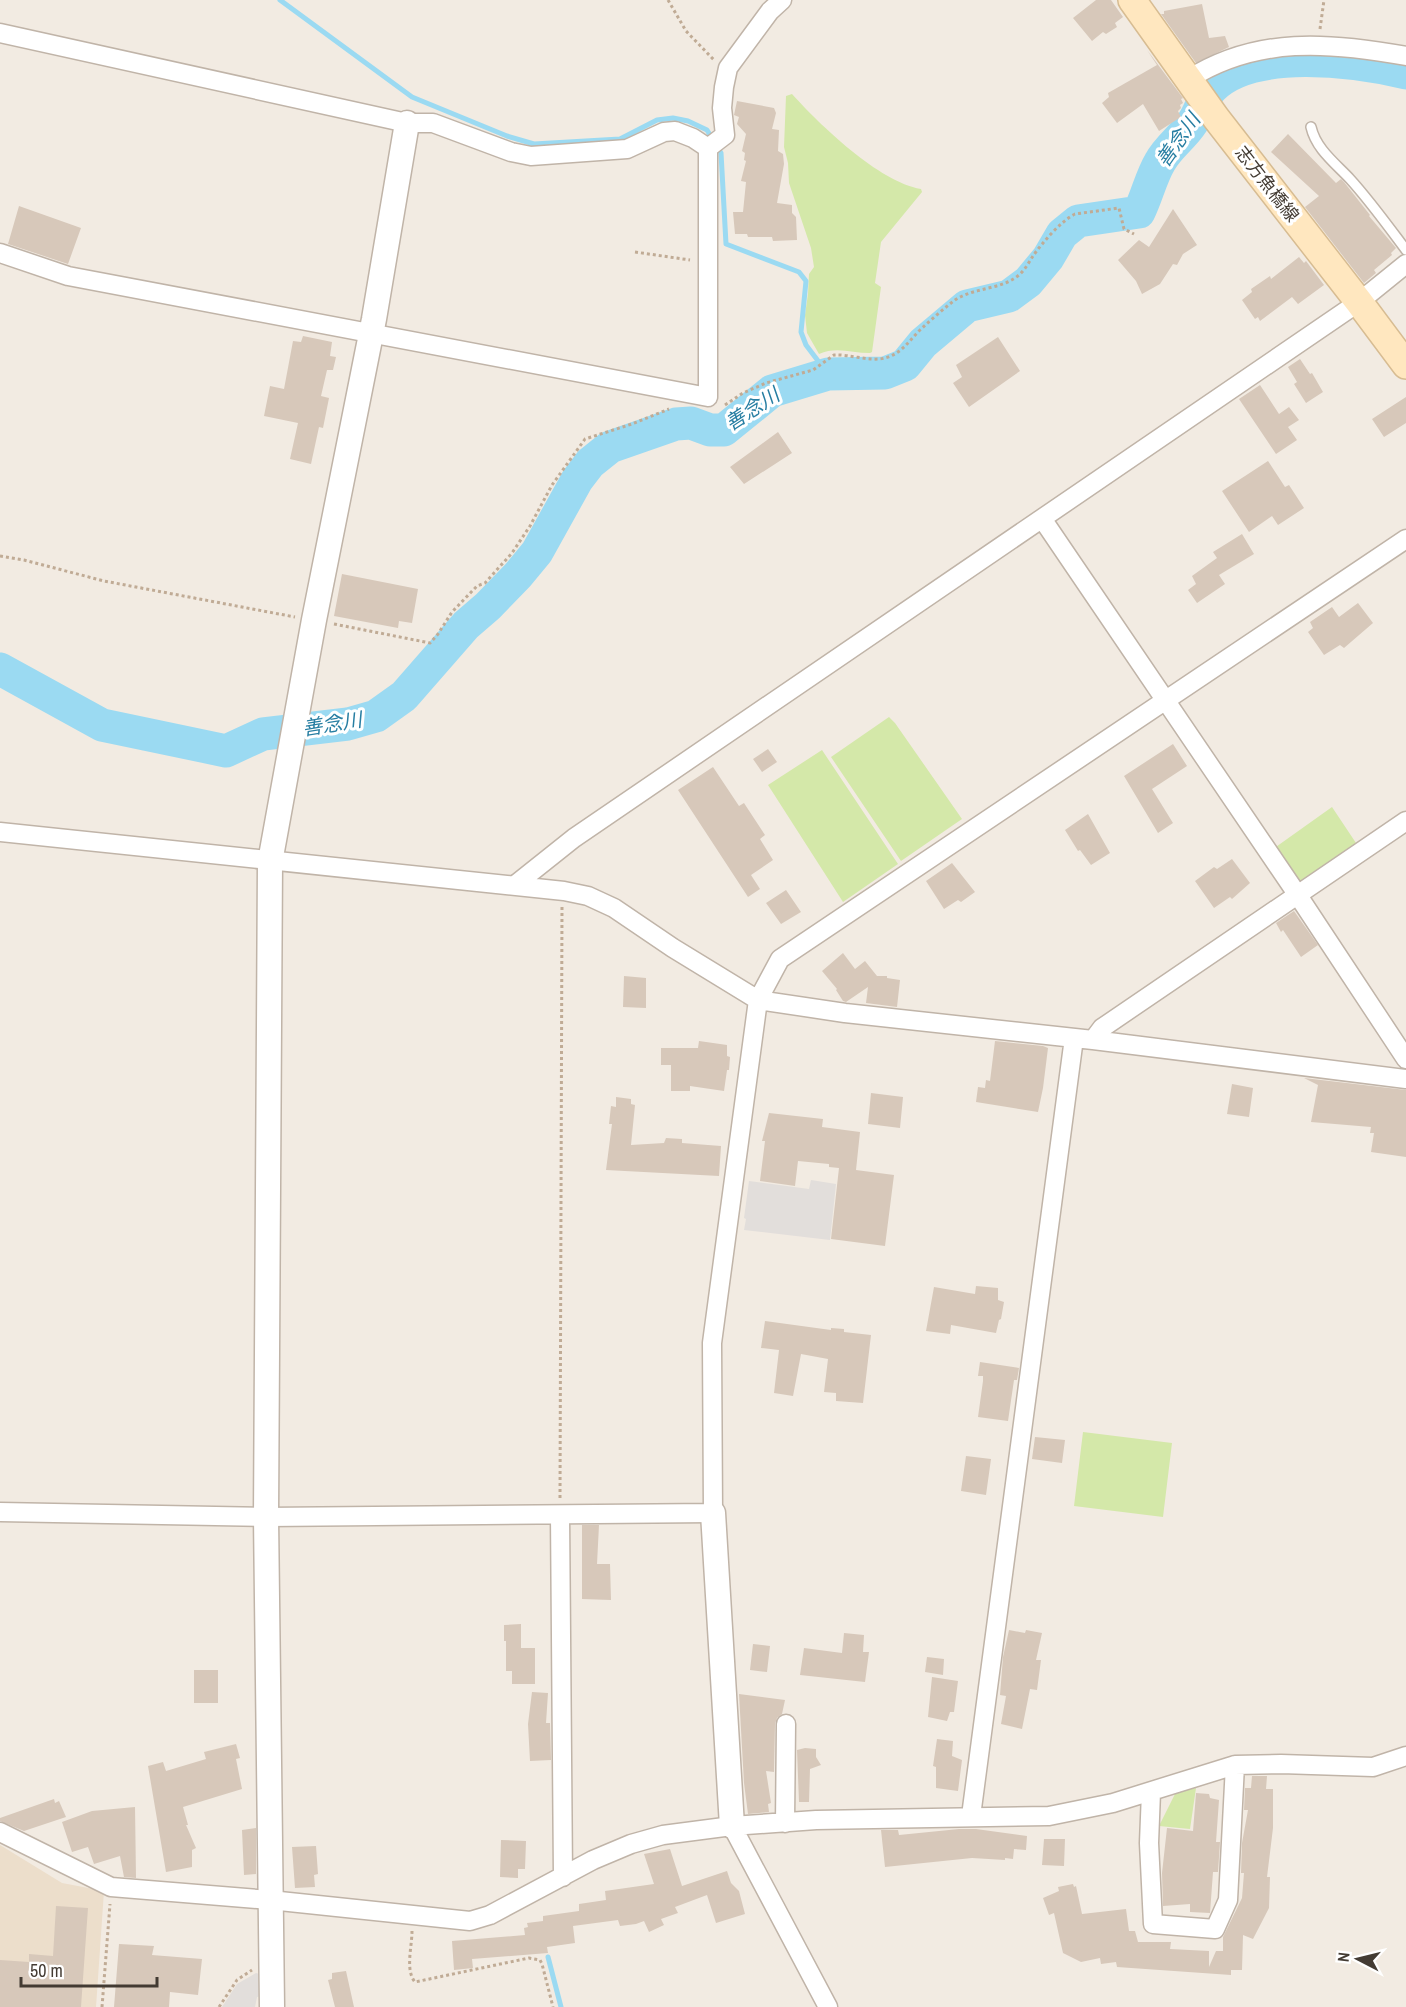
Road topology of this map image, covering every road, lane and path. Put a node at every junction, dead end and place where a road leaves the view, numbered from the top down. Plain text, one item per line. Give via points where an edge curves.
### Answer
1 (668, 0) edge
2 (782, 0) edge
3 (1132, 0) edge
4 (1324, 0) edge
5 (0, 33) edge
6 (1318, 46) junction
7 (1406, 56) edge
8 (728, 68) junction
9 (1193, 84) junction
10 (407, 123) junction
11 (1311, 127) dead end
12 (708, 148) junction
13 (1134, 234) dead end
14 (1406, 250) edge
15 (635, 252) dead end
16 (0, 253) edge
17 (708, 263) junction
18 (1406, 264) edge
19 (1359, 302) junction
20 (371, 333) junction
21 (1406, 365) edge
22 (708, 397) junction
23 (672, 408) dead end
24 (1043, 519) junction
25 (1406, 539) edge
26 (0, 556) edge
27 (314, 620) junction
28 (1165, 701) junction
29 (1406, 821) edge
30 (0, 832) edge
31 (270, 862) junction
32 (515, 885) junction
33 (564, 891) junction
34 (1297, 894) junction
35 (758, 1000) junction
36 (1084, 1039) junction
37 (1406, 1059) edge
38 (1406, 1078) edge
39 (0, 1512) edge
40 (713, 1513) junction
41 (560, 1515) junction
42 (266, 1517) junction
43 (786, 1724) dead end
44 (1406, 1756) edge
45 (1235, 1765) junction
46 (1151, 1792) junction
47 (971, 1816) junction
48 (785, 1823) junction
49 (732, 1826) junction
50 (0, 1832) edge
51 (563, 1877) junction
52 (111, 1887) junction
53 (270, 1900) junction
54 (411, 1915) junction
55 (271, 1958) junction
56 (102, 2007) edge
57 (219, 2007) edge
58 (272, 2007) edge
59 (553, 2007) edge
60 (828, 2007) edge

1 - 8 path via 686,31 704,51
2 - 8 street via 770,10
3 - 9 main road, 志方魚橋線
4 - 6 path
5 - 10 street
6 - 7 street
6 - 9 street via 1244,53 1209,67
8 - 12 street via 723,98 725,135
9 - 19 main road, 志方魚橋線
10 - 12 street via 433,123 531,156 627,149 675,131
10 - 20 street
11 - 14 lane via 1328,157
12 - 17 street
13 - 22 path via 1124,229 1119,208 1068,217 1019,275 957,299 905,347 885,358 834,355 813,370 766,383 718,407 709,407
15 - 17 path
16 - 20 street via 68,276
17 - 22 street
18 - 19 street
19 - 21 main road, 志方魚橋線
19 - 24 street
20 - 22 street
20 - 27 street
23 - 27 path via 585,439 512,553 452,612 430,643
24 - 28 street
24 - 32 street via 574,838
25 - 28 street
26 - 27 path via 104,581
27 - 31 street
28 - 34 street
28 - 35 street via 780,959
29 - 34 street
30 - 31 street
31 - 32 street
31 - 42 street
32 - 33 street
33 - 35 street via 614,908
33 - 41 path
34 - 36 street
34 - 37 street
35 - 36 street
35 - 40 street via 712,1343
36 - 38 street
36 - 47 street
39 - 42 street
40 - 41 street
40 - 49 street
41 - 42 street
41 - 51 street
42 - 53 street
43 - 48 street
44 - 45 street via 1373,1767
45 - 46 street
45 - 46 street via 1228,1900 1215,1929 1153,1924
46 - 47 street via 1049,1816
47 - 48 street
48 - 49 street
49 - 51 street via 663,1835 631,1844
49 - 60 street
50 - 52 street
51 - 54 street via 490,1915 470,1921
52 - 53 street
52 - 56 path
53 - 54 street
53 - 55 street
54 - 59 path via 410,1966 415,1982 536,1959 542,1964
55 - 57 path via 237,1980
55 - 58 street

